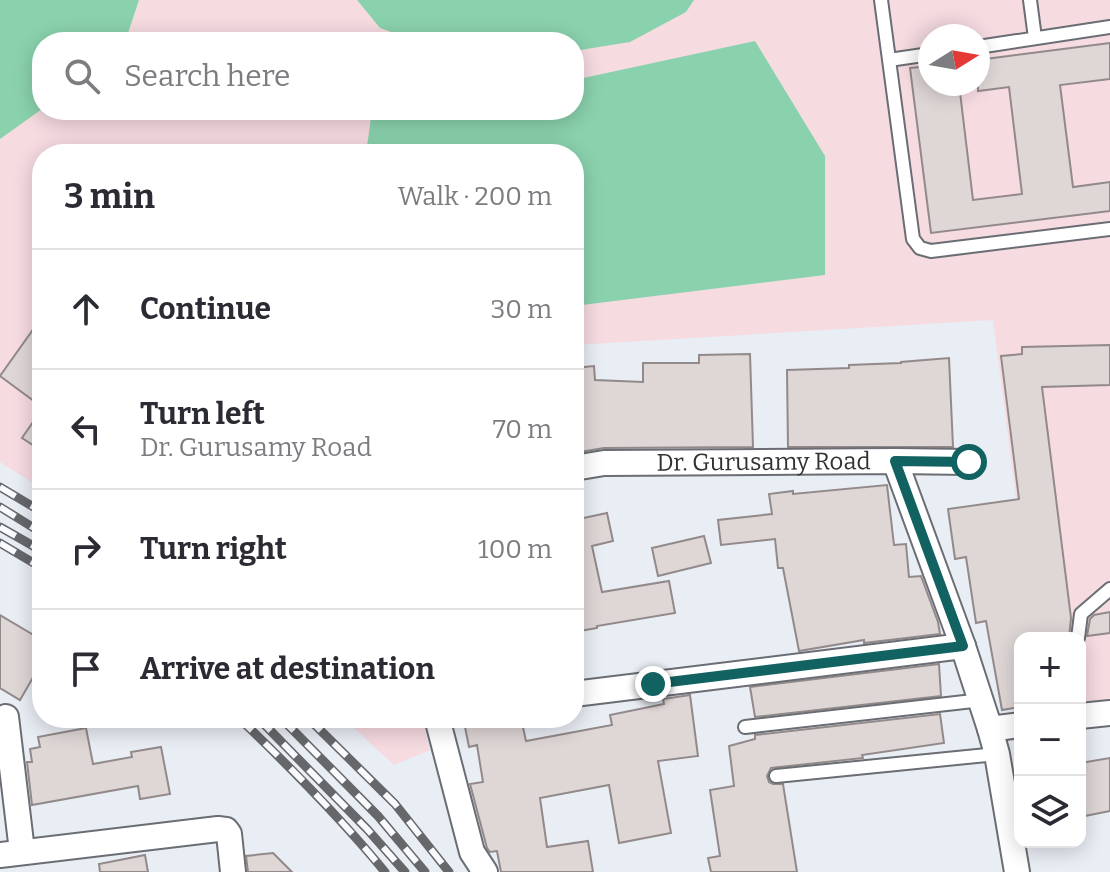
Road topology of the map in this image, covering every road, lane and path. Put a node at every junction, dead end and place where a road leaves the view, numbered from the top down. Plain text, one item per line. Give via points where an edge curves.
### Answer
1 (881, 0) edge
2 (1030, 0) edge
3 (1110, 27) edge
4 (1035, 38) junction
5 (990, 45) edge
6 (918, 56) edge
7 (889, 60) junction
8 (1110, 229) edge
9 (895, 461) junction
10 (969, 462) dead end
11 (584, 466) edge
12 (1110, 589) edge
13 (1079, 632) edge
14 (963, 646) junction
15 (584, 693) edge
16 (982, 700) junction
17 (1086, 712) edge
18 (1110, 713) edge
19 (6, 717) dead end
20 (1014, 726) edge
21 (745, 727) dead end
22 (440, 728) edge
23 (990, 729) junction
24 (997, 754) junction
25 (776, 776) dead end
26 (11, 853) edge
27 (233, 872) edge
28 (485, 872) edge
29 (1017, 872) edge

1 - 7 lane
2 - 4 lane
3 - 4 lane
4 - 5 lane
6 - 7 lane
7 - 8 lane via 913,239 920,248 931,251
9 - 10 street
9 - 11 street, Dr. Gurusamy Road
9 - 14 street, Dr. Gurusamy Road
12 - 13 lane via 1081,614
14 - 15 street
14 - 16 street, Dr. Gurusamy Road
16 - 21 lane
16 - 23 street, Dr. Gurusamy Road
17 - 18 street
19 - 26 street
20 - 23 street
22 - 28 street via 472,852
23 - 24 street, Dr. Gurusamy Road
24 - 25 lane
24 - 29 street, Dr. Gurusamy Road
26 - 27 street via 218,829 229,834

